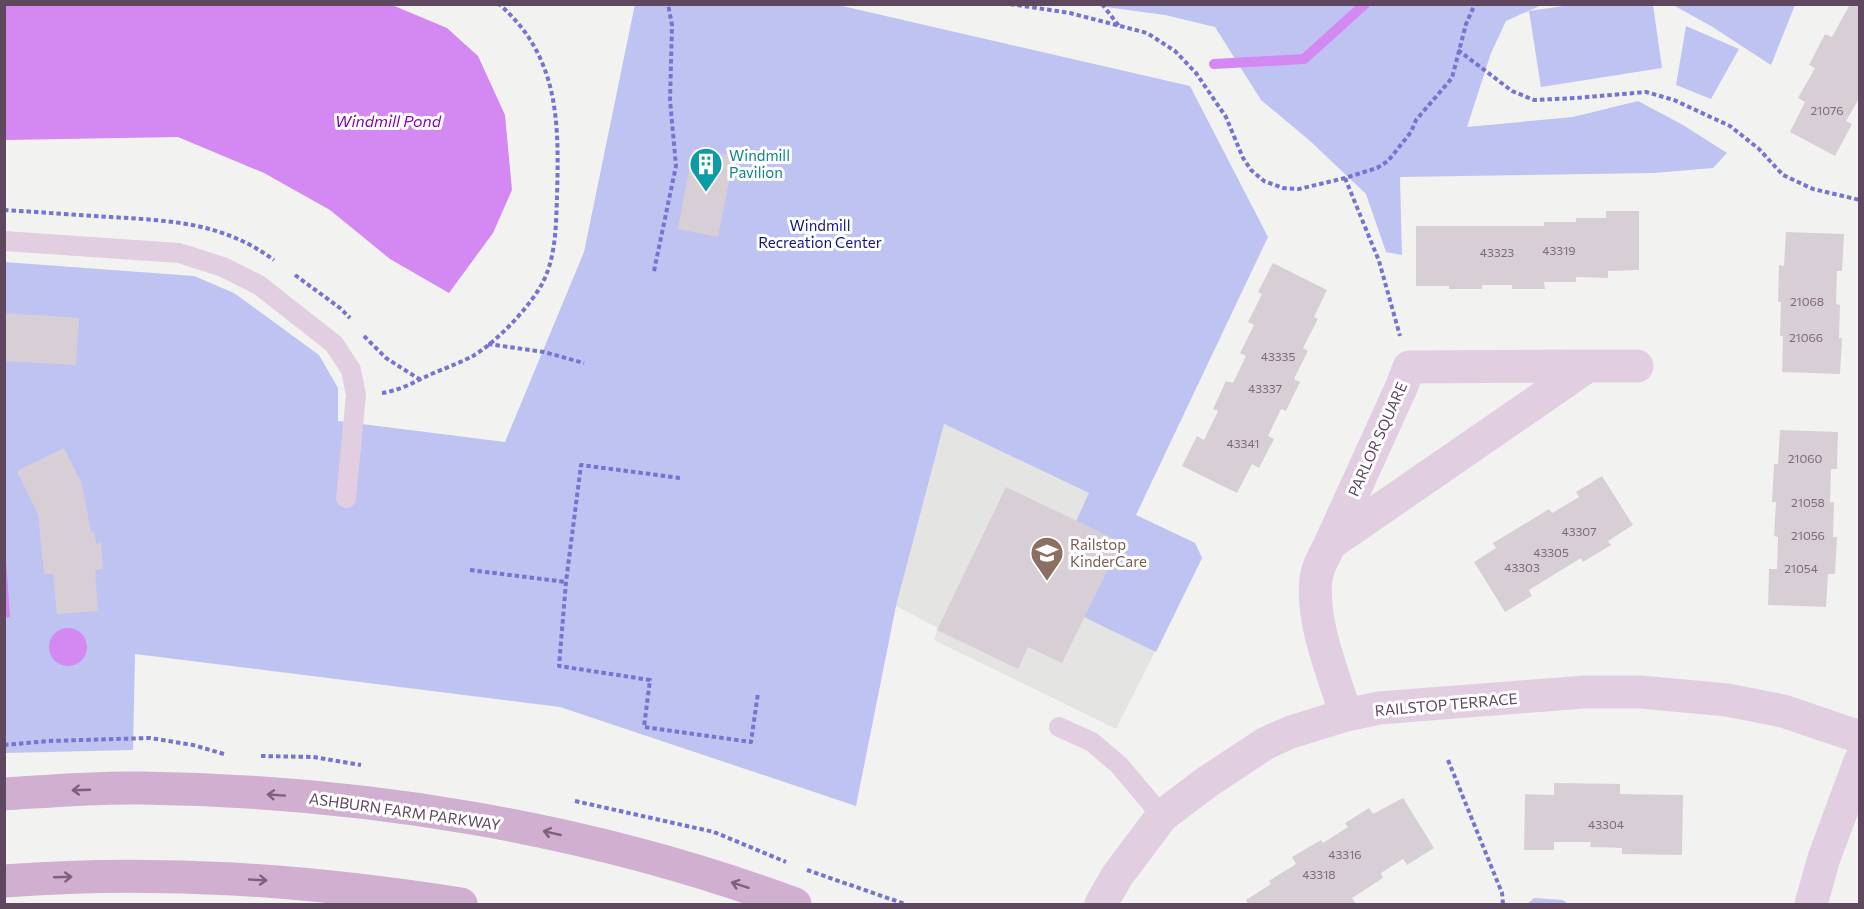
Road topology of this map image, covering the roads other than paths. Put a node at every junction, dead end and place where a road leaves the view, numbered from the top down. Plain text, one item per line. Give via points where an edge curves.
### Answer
1 (4, 241) edge
2 (1588, 366) junction
3 (1637, 366) dead end
4 (346, 498) dead end
5 (1330, 544) junction
6 (1346, 715) junction
7 (1059, 727) dead end
8 (1860, 737) edge
9 (1860, 761) edge
10 (4, 794) edge
11 (1162, 816) junction
12 (4, 881) edge
13 (461, 904) edge
14 (795, 904) edge
15 (1101, 904) edge
16 (1811, 904) edge

1 - 4 lane via 179,253 223,267 259,285 334,344 351,370 356,395
2 - 3 street, PARLOR SQUARE
2 - 5 street, PARLOR SQUARE
2 - 5 street, PARLOR SQUARE via 1408,367
5 - 6 street, PARLOR SQUARE via 1316,576 1315,599 1319,627
6 - 8 street, RAILSTOP TERRACE via 1379,708 1641,692 1727,700 1783,711
6 - 11 street, RAILSTOP TERRACE via 1266,743
7 - 11 lane via 1092,742 1119,765
9 - 16 street
14 -> 10 main road, ASHBURN FARM PARKWAY via 608,846 532,829 327,798 128,788
11 - 15 street, RAILSTOP TERRACE
12 -> 13 main road via 190,876 312,884

